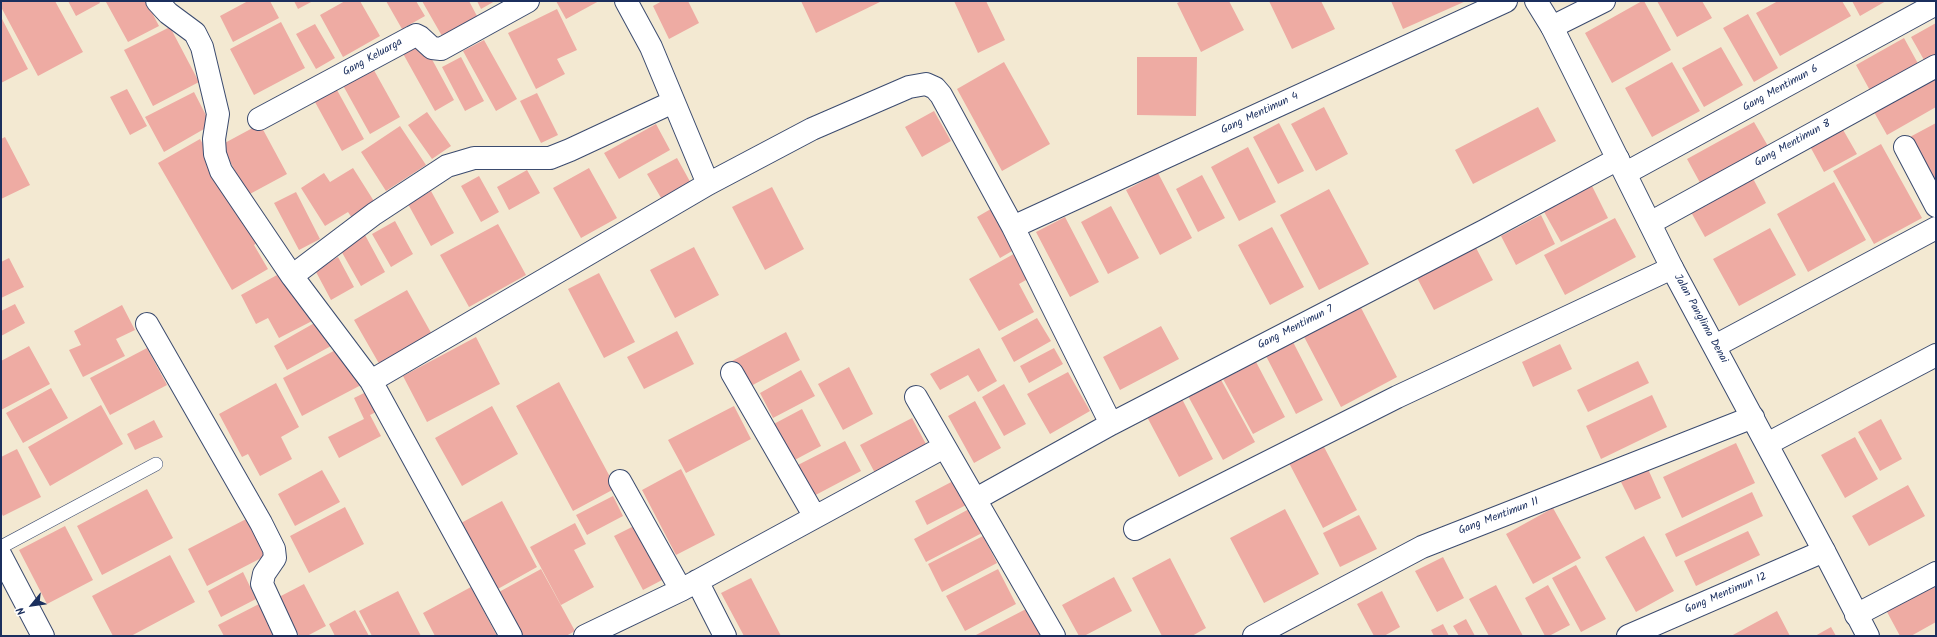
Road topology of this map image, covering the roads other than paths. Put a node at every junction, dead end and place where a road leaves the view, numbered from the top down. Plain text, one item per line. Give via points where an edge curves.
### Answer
1 (157, 1) edge
2 (528, 1) edge
3 (626, 1) edge
4 (1506, 1) edge
5 (1536, 1) edge
6 (1604, 1) edge
7 (1936, 4) edge
8 (1552, 27) junction
9 (1936, 66) edge
10 (673, 102) junction
11 (259, 119) dead end
12 (1905, 148) dead end
13 (1622, 166) junction
14 (708, 184) junction
15 (1936, 206) edge
16 (1650, 223) junction
17 (1014, 227) junction
18 (1936, 228) edge
19 (1672, 268) junction
20 (292, 276) junction
21 (147, 324) dead end
22 (1715, 346) junction
23 (1936, 355) edge
24 (732, 373) dead end
25 (371, 382) junction
26 (916, 397) dead end
27 (1753, 417) junction
28 (1111, 424) junction
29 (1767, 444) junction
30 (944, 447) junction
31 (156, 464) dead end
32 (620, 481) dead end
33 (976, 499) junction
34 (815, 517) junction
35 (1135, 529) dead end
36 (1, 547) edge
37 (1824, 551) junction
38 (1, 556) edge
39 (1936, 573) edge
40 (689, 585) junction
41 (1856, 615) junction
42 (612, 630) edge
43 (43, 636) edge
44 (286, 636) edge
45 (511, 636) edge
46 (585, 636) edge
47 (725, 636) edge
48 (1054, 636) edge
49 (1254, 636) edge
50 (1628, 636) edge
51 (1868, 636) edge

1 - 20 street via 168,13 195,33 202,47 218,114 214,139 221,171
2 - 11 street, Gang Keluarga via 442,49 432,48 420,37 412,36
3 - 10 street via 651,47
4 - 17 street, Gang Mentimun 4
5 - 8 street, Jalan Panglima Denai
6 - 8 street
7 - 13 street, Gang Mentimun 6
8 - 13 street, Jalan Panglima Denai
9 - 16 street, Gang Mentimun 8
10 - 14 street
10 - 20 street via 550,158 474,158 447,166 374,214
12 - 15 street
13 - 16 street, Jalan Panglima Denai
13 - 28 street, Gang Mentimun 7 via 1486,230
14 - 17 street via 812,129 908,87 926,84 935,88 941,95
14 - 25 street
16 - 19 street, Jalan Panglima Denai
17 - 28 street
18 - 22 street
19 - 22 street, Jalan Panglima Denai
19 - 35 street via 1397,397
20 - 25 street
21 - 44 street via 274,549 275,558 264,574 262,584
22 - 27 street, Jalan Panglima Denai
23 - 29 street
24 - 34 street
25 - 45 street
26 - 30 street
27 - 29 street, Jalan Panglima Denai
27 - 49 street, Gang Mentimun 11 via 1422,546
28 - 33 street, Gang Mentimun 7
29 - 37 street, Jalan Panglima Denai
30 - 33 street
30 - 34 street
31 - 36 lane
32 - 40 street
33 - 48 street
34 - 40 street
37 - 41 street, Jalan Panglima Denai
37 - 50 street, Gang Mentimun 12
38 - 43 street
39 - 41 street
40 - 42 street
40 - 47 street
41 - 51 street, Jalan Panglima Denai
42 - 46 street

